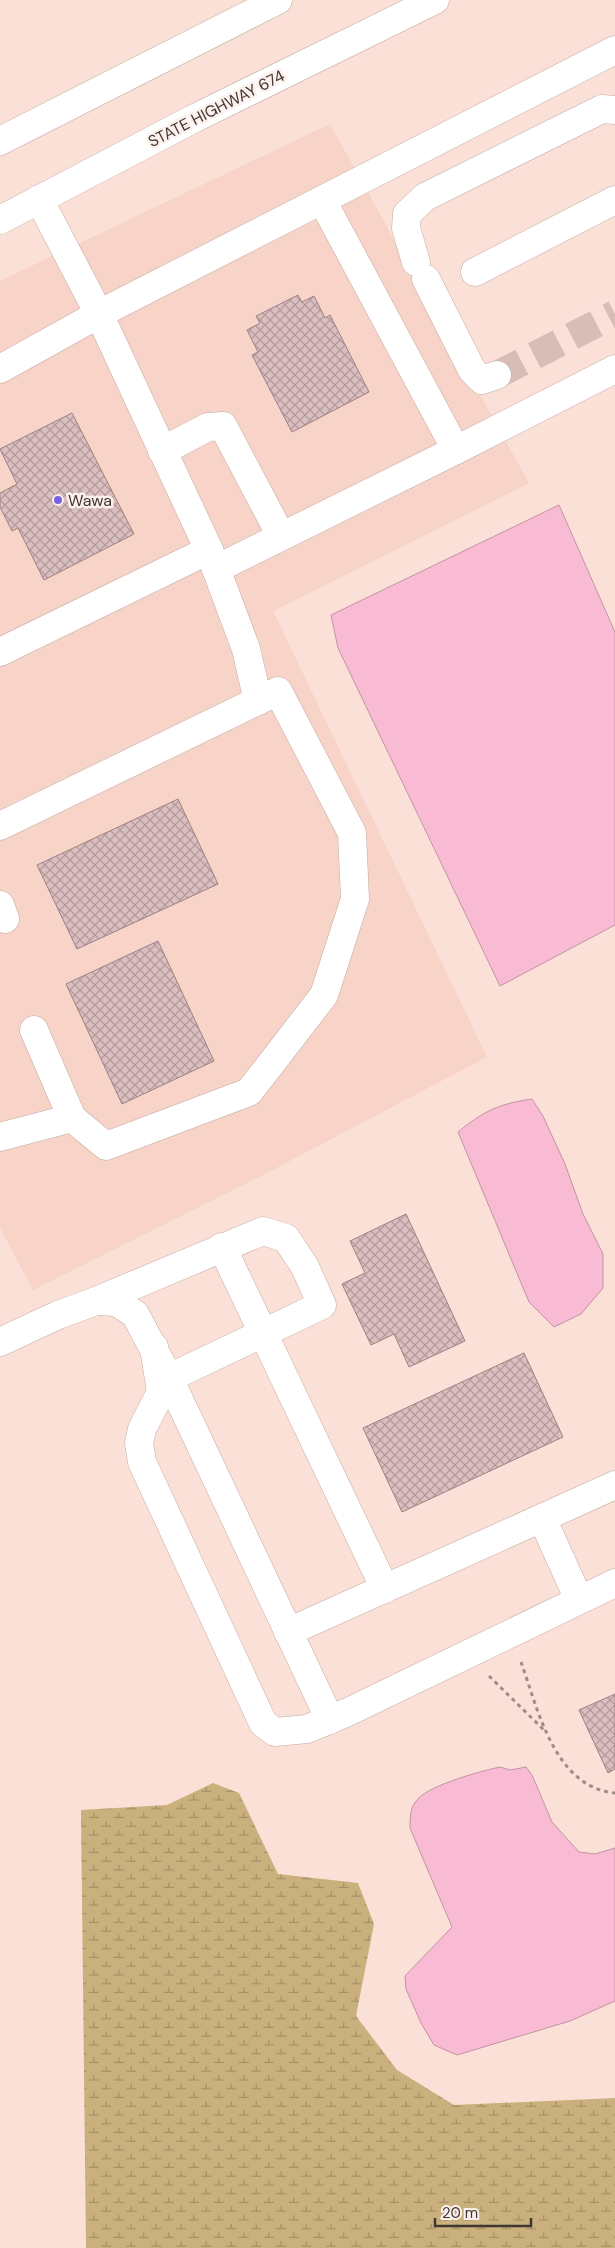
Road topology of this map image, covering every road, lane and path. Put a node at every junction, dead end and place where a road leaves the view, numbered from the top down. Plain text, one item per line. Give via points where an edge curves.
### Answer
1 (278, 0) edge
2 (434, 0) edge
3 (615, 50) edge
4 (615, 110) edge
5 (0, 140) edge
6 (39, 199) junction
7 (322, 200) junction
8 (615, 200) edge
9 (0, 220) edge
10 (475, 272) dead end
11 (99, 314) junction
12 (615, 369) edge
13 (0, 370) edge
14 (497, 375) tunnel mouth
15 (456, 450) junction
16 (162, 451) junction
17 (281, 536) junction
18 (212, 560) junction
19 (3, 644) edge
20 (258, 701) junction
21 (0, 826) edge
22 (34, 1030) dead end
23 (72, 1118) junction
24 (0, 1137) edge
25 (222, 1247) junction
26 (96, 1301) junction
27 (263, 1333) junction
28 (0, 1342) edge
29 (154, 1347) junction
30 (169, 1378) junction
31 (615, 1485) edge
32 (542, 1518) junction
33 (615, 1583) edge
34 (385, 1589) junction
35 (579, 1600) junction
36 (288, 1632) junction
37 (510, 1633) junction
38 (468, 1654) junction
39 (330, 1720) junction
40 (547, 1734) junction
41 (615, 1793) edge

1 - 5 main road
2 - 6 main road, STATE HIGHWAY 674 via 202,114
3 - 7 main road
4 - 14 main road via 602,109 425,197 407,214 406,228 421,270 472,370 482,380
6 - 9 main road, STATE HIGHWAY 674
6 - 11 main road
7 - 11 main road
7 - 15 main road
8 - 10 main road
11 - 13 main road
11 - 16 main road
12 - 15 main road
15 - 17 main road
16 - 17 main road via 208,428 223,426
16 - 18 main road
17 - 18 main road
18 - 19 main road
18 - 20 main road via 246,649
20 - 21 main road
20 - 23 main road via 278,691 352,833 355,899 324,996 249,1092 106,1146
22 - 23 main road
23 - 24 main road
25 - 26 main road
25 - 27 main road
25 - 27 main road via 263,1231 286,1238 305,1267 322,1305
26 - 28 main road
26 - 29 main road via 116,1302 135,1314
27 - 30 main road
27 - 34 main road
29 - 30 main road
29 - 39 main road via 161,1392 142,1429 139,1443 142,1462 263,1723 275,1732 307,1729
30 - 36 main road
31 - 32 main road
32 - 34 main road
32 - 35 main road
33 - 35 main road
34 - 36 main road
35 - 37 main road
36 - 39 main road
37 - 38 main road
37 - 40 path
38 - 39 main road
38 - 40 path
40 - 41 path via 572,1773 592,1787

